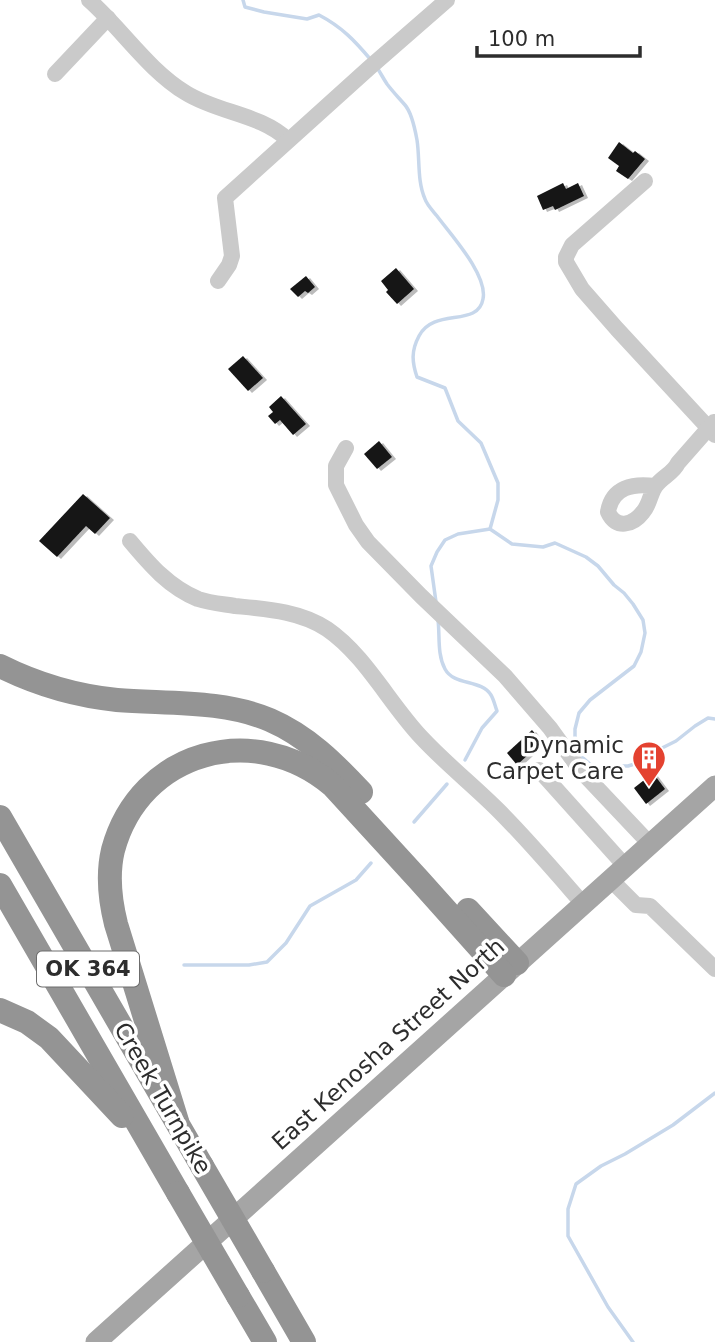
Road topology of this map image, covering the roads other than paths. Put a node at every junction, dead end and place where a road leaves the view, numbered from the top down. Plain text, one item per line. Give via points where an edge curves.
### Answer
1 (89, 0) edge
2 (447, 0) edge
3 (108, 18) junction
4 (55, 74) dead end
5 (288, 140) junction
6 (645, 181) dead end
7 (218, 281) dead end
8 (713, 428) edge
9 (346, 448) dead end
10 (655, 486) dead end
11 (130, 541) dead end
12 (0, 666) edge
13 (539, 771) dead end
14 (715, 786) edge
15 (0, 817) edge
16 (650, 844) junction
17 (619, 873) junction
18 (0, 885) edge
19 (584, 905) junction
20 (510, 969) junction
21 (715, 969) edge
22 (0, 1010) edge
23 (177, 1121) junction
24 (150, 1145) junction
25 (96, 1342) edge
26 (265, 1342) edge
27 (304, 1342) edge

1 - 3 street
2 - 5 street
3 - 4 street
3 - 5 street via 162,76 186,94 272,127
5 - 7 street via 225,198 232,256
6 - 8 street via 572,245 566,257 594,304
8 - 10 street
9 - 16 street via 336,466 336,485 369,542 505,676 581,771
11 - 19 street via 162,576 200,600 300,616 338,638 415,731 506,819
12 - 20 highway via 90,696 224,708 284,726 334,763
13 - 17 street
14 - 16 main road, East Kenosha Street North
15 - 23 highway, Creek Turnpike / OK 364
16 - 17 main road, East Kenosha Street North
17 - 19 main road, East Kenosha Street North
17 - 21 street via 636,905 650,906
18 - 24 highway, Creek Turnpike / OK 364
19 - 20 main road, East Kenosha Street North
20 - 23 highway via 449,913 331,785 309,768 277,754 253,750 215,752 183,763 154,783 129,813 113,852 110,880 111,907
20 - 25 main road, East Kenosha Street North
22 - 24 highway via 49,1038
23 - 27 highway, Creek Turnpike / OK 364, bridge
24 - 26 highway, Creek Turnpike / OK 364, bridge

